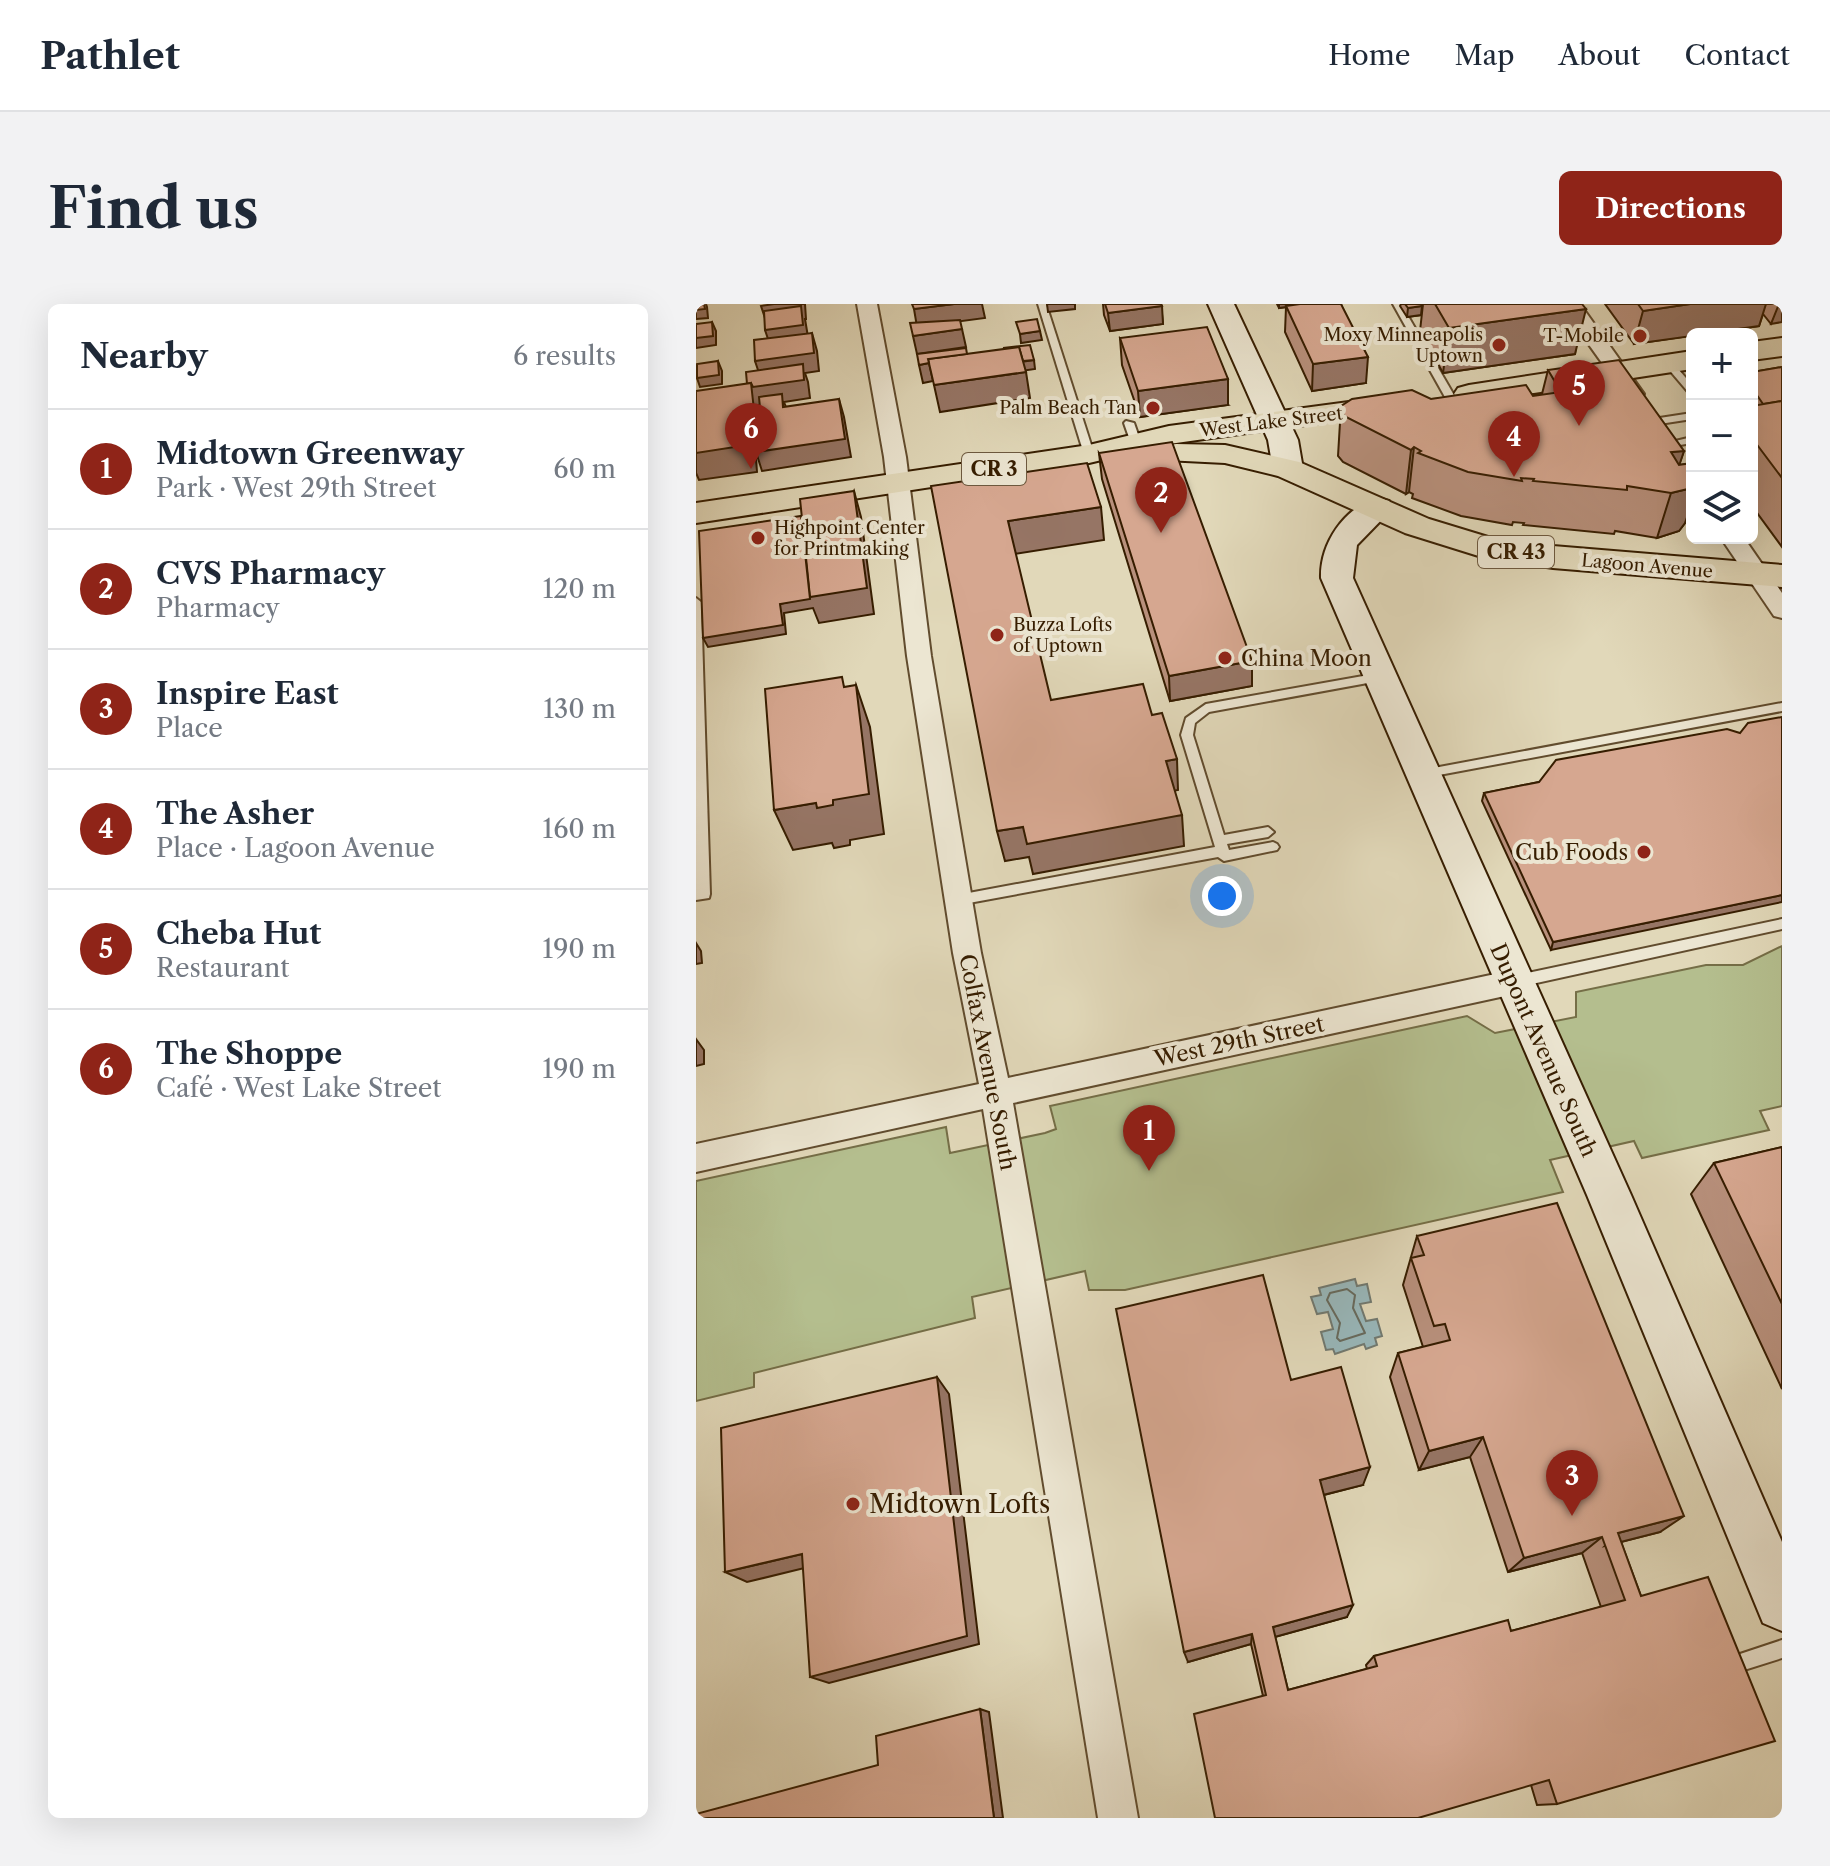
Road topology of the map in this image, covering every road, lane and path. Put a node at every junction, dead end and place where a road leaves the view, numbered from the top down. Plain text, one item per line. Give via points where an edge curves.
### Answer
1 (867, 304) edge
2 (1042, 304) edge
3 (1221, 304) edge
4 (1397, 304) edge
5 (1570, 304) edge
6 (1782, 347) edge
7 (1758, 350) edge
8 (1680, 362) edge
9 (1618, 371) junction
10 (1450, 397) junction
11 (1686, 417) edge
12 (1273, 422) junction
13 (1653, 422) junction
14 (1686, 441) edge
15 (1668, 444) junction
16 (1089, 454) junction
17 (1684, 467) edge
18 (1288, 469) junction
19 (899, 483) junction
20 (1378, 508) junction
21 (696, 513) edge
22 (1738, 544) edge
23 (1770, 576) edge
24 (696, 602) edge
25 (1782, 610) edge
26 (1380, 677) junction
27 (1782, 707) edge
28 (1423, 774) junction
29 (1268, 832) dead end
30 (1273, 847) dead end
31 (1222, 849) junction
32 (696, 895) edge
33 (958, 900) junction
34 (1782, 924) edge
35 (1514, 982) junction
36 (996, 1093) junction
37 (696, 1158) edge
38 (1782, 1604) edge
39 (1782, 1649) edge
40 (1713, 1670) edge
41 (1118, 1818) edge

1 - 19 street, Colfax Avenue South
2 - 16 lane
3 - 12 street
4 - 10 lane
5 - 9 street
6 - 7 main road
8 - 9 main road, West Lake Street / CR 3
9 - 10 main road, West Lake Street / CR 3
9 - 13 street
10 - 12 main road, West Lake Street / CR 3
11 - 13 lane
12 - 16 main road, West Lake Street / CR 3 via 1132,433
12 - 18 street via 1283,440
13 - 15 street
14 - 15 lane
15 - 17 street
16 - 18 main road, West Lake Street / CR 43 via 1225,454
16 - 19 main road, West Lake Street / CR 3
18 - 20 main road, Lagoon Avenue / CR 43
19 - 21 main road, West Lake Street / CR 3
19 - 33 street, Colfax Avenue South via 919,656
20 - 23 main road, Lagoon Avenue / CR 43 via 1437,534 1485,547
20 - 26 street, Dupont Avenue South via 1344,539 1334,556 1337,578
22 - 23 street
23 - 25 street
24 - 32 lane via 704,894
26 - 28 street, Dupont Avenue South
26 - 31 lane via 1206,708 1190,721 1187,735
27 - 28 lane
28 - 35 street, Dupont Avenue South
29 - 31 lane
30 - 31 lane
31 - 33 lane
33 - 36 street, Colfax Avenue South
34 - 35 lane, West 29th Street
35 - 36 street, West 29th Street
35 - 38 street, Dupont Avenue South
36 - 37 street, West 29th Street
36 - 41 street, Colfax Avenue South
39 - 40 lane

